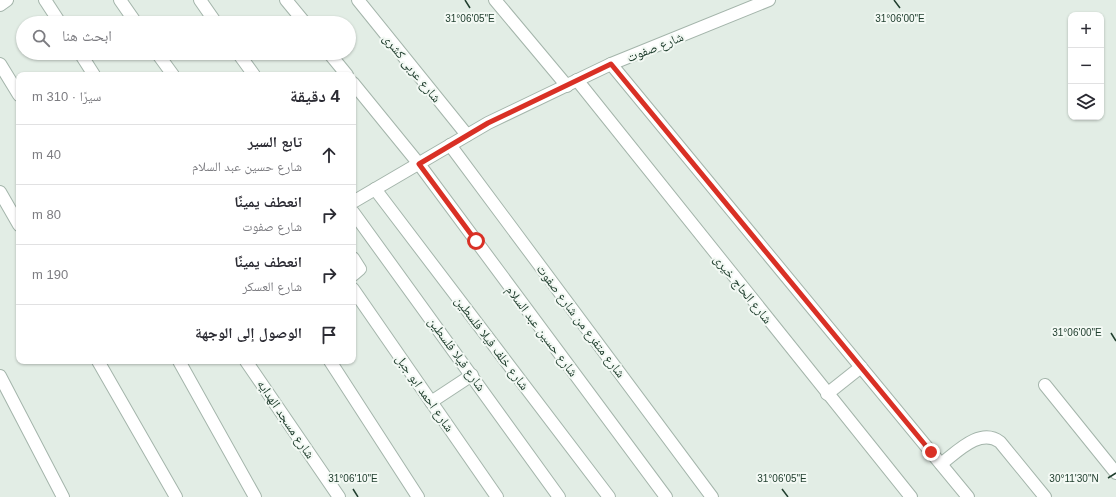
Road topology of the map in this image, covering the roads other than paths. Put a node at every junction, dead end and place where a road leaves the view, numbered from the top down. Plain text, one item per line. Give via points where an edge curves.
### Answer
1 (8, 0) edge
2 (45, 0) edge
3 (120, 0) edge
4 (200, 0) edge
5 (286, 0) edge
6 (358, 0) edge
7 (495, 0) edge
8 (769, 0) edge
9 (0, 5) edge
10 (55, 16) edge
11 (131, 16) edge
12 (211, 16) edge
13 (299, 16) edge
14 (84, 60) edge
15 (163, 60) edge
16 (243, 60) edge
17 (335, 60) edge
18 (0, 64) edge
19 (611, 64) junction
20 (92, 72) edge
21 (171, 72) edge
22 (252, 72) edge
23 (345, 72) edge
24 (572, 83) junction
25 (356, 87) edge
26 (16, 90) edge
27 (467, 136) junction
28 (450, 145) junction
29 (419, 164) junction
30 (375, 189) junction
31 (0, 192) edge
32 (356, 200) edge
33 (356, 216) edge
34 (16, 220) edge
35 (356, 263) edge
36 (356, 272) edge
37 (356, 293) edge
38 (100, 364) edge
39 (180, 364) edge
40 (248, 364) edge
41 (332, 364) edge
42 (861, 368) junction
43 (472, 375) junction
44 (0, 376) edge
45 (1045, 384) dead end
46 (827, 394) junction
47 (431, 402) junction
48 (941, 464) junction
49 (1116, 473) edge
50 (63, 497) edge
51 (176, 497) edge
52 (255, 497) edge
53 (339, 497) edge
54 (418, 497) edge
55 (497, 497) edge
56 (559, 497) edge
57 (609, 497) edge
58 (666, 497) edge
59 (712, 497) edge
60 (911, 497) edge
61 (968, 497) edge
62 (1044, 497) edge

1 - 9 street
2 - 10 street
3 - 11 street
4 - 12 street
5 - 13 street
6 - 27 street, شارع عربى كشرى
7 - 24 street
8 - 19 street, شارع صفوت
14 - 20 street
15 - 21 street
16 - 22 street
17 - 23 street
18 - 26 street
19 - 24 street, شارع صفوت
19 - 42 street
24 - 27 street, شارع صفوت via 488,123
24 - 46 street, شارع الحاج خيرى
25 - 29 street, شارع حسين عبد السلام
27 - 28 street, شارع صفوت
28 - 29 street, شارع صفوت
28 - 59 street, شارع متفرع من شارع صفوت
29 - 30 street, شارع صفوت
29 - 58 street, شارع حسين عبد السلام
30 - 32 street, شارع صفوت
30 - 57 street, شارع خلف فيلا فلسطين
31 - 34 street
33 - 43 street, شارع فيلا فلسطين
35 - 36 street via 360,269
37 - 47 street, شارع احمد ابو جبل
38 - 51 street
39 - 52 street
40 - 53 street, شارع مسجد الهدايه
41 - 54 street
42 - 46 street
42 - 48 street
43 - 47 street
43 - 56 street, شارع فيلا فلسطين
44 - 50 street
45 - 49 street
46 - 60 street, شارع الحاج خيرى
47 - 55 street, شارع احمد ابو جبل
48 - 61 street
48 - 62 street via 979,437 990,437 1000,442

